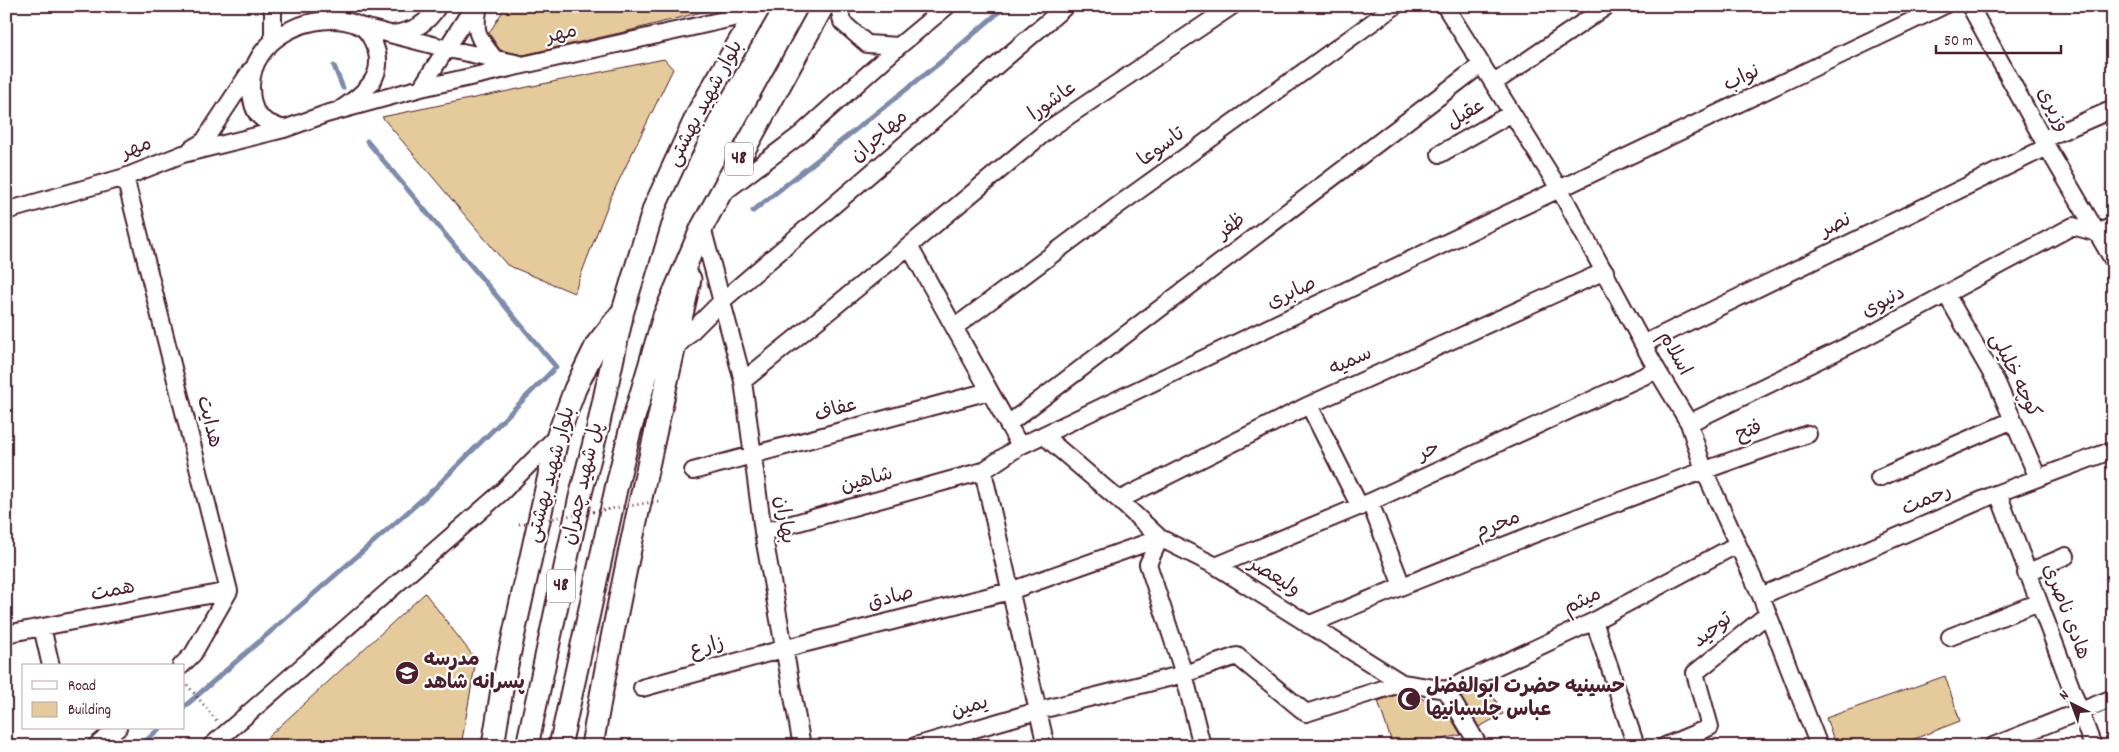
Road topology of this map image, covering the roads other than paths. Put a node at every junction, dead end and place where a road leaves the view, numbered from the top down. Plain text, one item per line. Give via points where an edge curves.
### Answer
1 (271, 6) edge
2 (327, 6) edge
3 (438, 6) edge
4 (474, 6) edge
5 (479, 6) edge
6 (822, 6) edge
7 (839, 6) edge
8 (947, 6) edge
9 (1066, 6) edge
10 (1232, 6) edge
11 (1395, 6) edge
12 (1446, 6) edge
13 (1607, 6) edge
14 (1943, 6) edge
15 (1970, 6) edge
16 (757, 10) edge
17 (337, 21) junction
18 (359, 26) junction
19 (390, 35) junction
20 (273, 41) junction
21 (899, 46) junction
22 (448, 49) junction
23 (258, 58) junction
24 (495, 59) junction
25 (1482, 64) junction
26 (525, 66) junction
27 (1494, 83) junction
28 (421, 88) junction
29 (2113, 109) edge
30 (342, 110) junction
31 (1512, 113) junction
32 (284, 129) junction
33 (2046, 143) junction
34 (183, 154) junction
35 (1440, 154) dead end
36 (125, 177) junction
37 (1560, 190) junction
38 (718, 197) junction
39 (6, 211) edge
40 (2113, 226) edge
41 (702, 227) junction
42 (2097, 233) junction
43 (909, 246) junction
44 (2113, 260) edge
45 (1605, 271) junction
46 (1946, 294) junction
47 (722, 301) junction
48 (623, 311) junction
49 (955, 327) junction
50 (1643, 344) junction
51 (674, 349) junction
52 (1657, 370) junction
53 (743, 381) junction
54 (989, 391) junction
55 (1309, 405) junction
56 (2013, 420) junction
57 (1690, 423) junction
58 (1008, 424) junction
59 (1808, 434) dead end
60 (558, 435) junction
61 (1043, 435) junction
62 (1020, 446) junction
63 (2113, 450) edge
64 (752, 457) junction
65 (1704, 470) junction
66 (983, 471) junction
67 (693, 472) dead end
68 (1879, 478) dead end
69 (2038, 478) junction
70 (1998, 494) junction
71 (1119, 500) junction
72 (1365, 505) junction
73 (763, 532) junction
74 (1160, 538) junction
75 (1736, 545) junction
76 (2066, 556) dead end
77 (1216, 566) junction
78 (2026, 572) junction
79 (1402, 586) junction
80 (229, 591) junction
81 (1010, 591) junction
82 (1761, 596) junction
83 (2039, 602) junction
84 (1768, 614) junction
85 (1594, 621) junction
86 (1308, 625) junction
87 (42, 627) junction
88 (6, 634) edge
89 (1950, 637) dead end
90 (783, 649) junction
91 (51, 664) edge
92 (183, 664) edge
93 (1184, 674) junction
94 (1402, 683) junction
95 (642, 688) dead end
96 (1446, 690) junction
97 (2113, 698) edge
98 (1037, 710) junction
99 (2081, 711) junction
100 (116, 730) edge
101 (96, 746) edge
102 (212, 746) edge
103 (493, 746) edge
104 (528, 746) edge
105 (560, 746) edge
106 (592, 746) edge
107 (802, 746) edge
108 (915, 746) edge
109 (1046, 746) edge
110 (1202, 746) edge
111 (1479, 746) edge
112 (1636, 746) edge
113 (1665, 746) edge
114 (1819, 746) edge
115 (1993, 746) edge
116 (2092, 746) edge

1 - 20 street
2 - 17 street
3 - 19 street via 424,23 410,32
4 - 22 street
5 - 24 street via 476,33
6 - 38 main road, 48
7 - 21 street via 842,22 867,44
8 - 21 street
9 - 47 street, مهاجران
10 - 43 street, عاشورا via 1049,129
11 - 49 street, تاسوعا
12 - 25 street, اسلام
13 - 27 street
14 - 37 street, نواب
15 - 33 street, وزیری
16 - 26 street, مهر
16 - 48 main road, بلوار شهید بهشتی / 48 via 700,109 654,208
17 - 18 street
17 - 20 street via 314,21 291,29
18 - 19 street, مهر
18 - 30 street via 369,34 378,53 374,80 362,96
19 - 22 street, مهر
20 - 23 street
21 - 38 street via 800,135
22 - 24 street, مهر
22 - 28 street
23 - 32 street via 251,84 255,112 263,120
23 - 34 street via 204,141
24 - 26 street, مهر
25 - 27 street, اسلام
25 - 58 street, ظفر
26 - 28 street, مهر
27 - 31 street, اسلام
28 - 30 street, مهر
29 - 33 street, نصر
30 - 32 street
31 - 35 street, عقیل
31 - 37 street, اسلام
32 - 34 street, مهر
33 - 42 street, وزیری
33 - 50 street, نصر
34 - 36 street, مهر
36 - 39 street, مهر
36 - 80 street, هدایت
37 - 45 street, اسلام
37 - 61 street, صابری
38 - 41 main road, 48
40 - 42 street
41 - 47 street, بهاران
41 - 51 main road
41 - 105 main road, پل شهید چمران / 48 via 664,316 630,431
42 - 44 street, وزیری
42 - 46 street, دنیوی via 2073,226
43 - 49 street
43 - 53 street, عاشورا
45 - 50 street, اسلام
45 - 55 street, سمیه
46 - 56 street, کوچه خلیلی via 1997,383
46 - 57 street, دنیوی
47 - 51 street, مهاجران
47 - 53 street, بهاران
48 - 60 main road, بلوار شهید بهشتی via 597,344
48 - 104 main road, پل شهید چمران / 48
49 - 54 street
50 - 52 street, اسلام
51 - 106 main road via 604,674
52 - 57 street, اسلام
52 - 72 street, حر
53 - 64 street, بهاران
54 - 58 street
54 - 64 street, عفاف
55 - 71 street, سمیه
55 - 72 street
56 - 68 street
56 - 69 street, کوچه خلیلی
57 - 65 street, اسلام
58 - 62 street
59 - 65 street, فتح
60 - 102 street via 502,492
60 - 103 main road, بلوار شهید بهشتی via 503,683
61 - 62 street, صابری
61 - 71 street, ولیعصر
62 - 66 street, شاهین
63 - 69 street, رحمت
64 - 67 street, عفاف
64 - 73 street, بهاران
65 - 75 street, اسلام
65 - 79 street, محرم
66 - 73 street, شاهین
66 - 81 street
69 - 70 street, رحمت
70 - 78 street, هادی ناصری
70 - 82 street, رحمت
71 - 74 street, ولیعصر
72 - 77 street, حر
72 - 79 street
73 - 90 street, بهاران
74 - 77 street, ولیعصر
74 - 81 street, صادق
74 - 93 street via 1148,564
75 - 82 street, اسلام
75 - 85 street, میثم
76 - 78 street
77 - 86 street, ولیعصر
78 - 83 street, هادی ناصری
79 - 86 street, محرم
80 - 87 street, همت
80 - 92 street via 193,654
81 - 90 street, صادق
81 - 98 street
82 - 84 street, اسلام
83 - 89 street
83 - 99 street, هادی ناصری
84 - 113 street, توحید via 1695,672 1710,727
84 - 114 street, اسلام
85 - 96 street, میثم
85 - 112 street
86 - 94 street, ولیعصر
87 - 88 street, همت
87 - 91 street
90 - 95 street, زارع
90 - 107 street, بهاران
93 - 94 street, یمین via 1237,656 1306,713
93 - 98 street, یمین
93 - 110 street
94 - 96 street, ولیعصر
96 - 111 street
97 - 99 street
98 - 108 street, یمین
98 - 109 street
99 - 115 street
99 - 116 street, هادی ناصری
100 - 101 street

